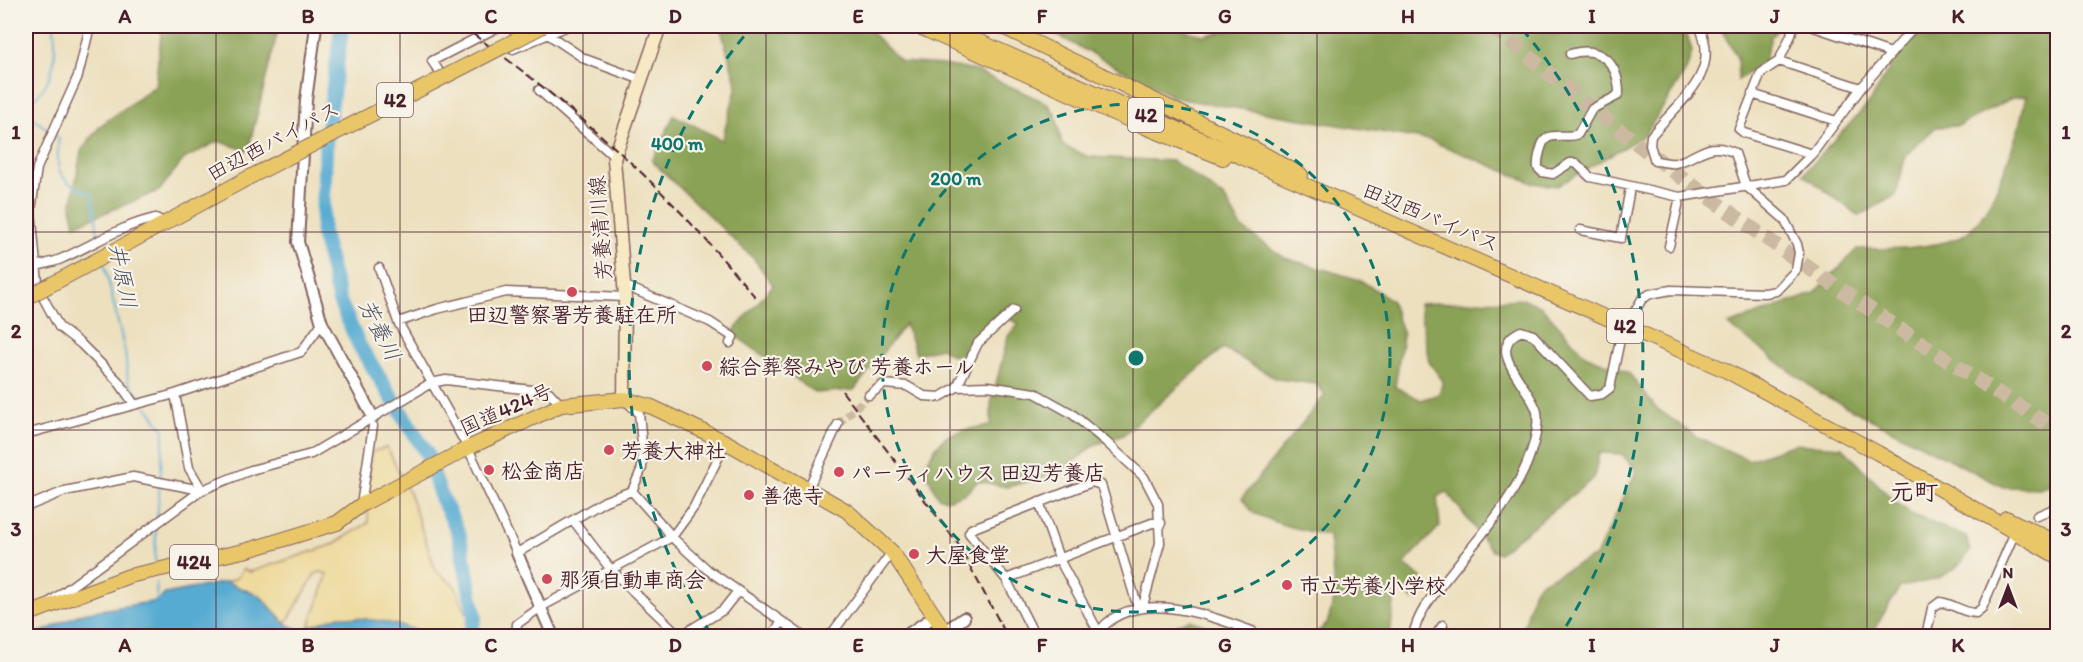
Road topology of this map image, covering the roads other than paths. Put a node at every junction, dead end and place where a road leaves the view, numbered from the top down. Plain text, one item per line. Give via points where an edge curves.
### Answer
1 (90, 26) edge
2 (316, 26) edge
3 (500, 26) edge
4 (536, 26) edge
5 (568, 26) edge
6 (660, 26) edge
7 (917, 26) edge
8 (944, 26) edge
9 (1001, 26) edge
10 (1699, 26) edge
11 (1792, 26) edge
12 (1811, 26) edge
13 (1915, 26) edge
14 (545, 29) edge
15 (1891, 53) junction
16 (1570, 54) dead end
17 (1779, 61) junction
18 (642, 80) junction
19 (1861, 88) junction
20 (539, 90) dead end
21 (1752, 94) junction
22 (1836, 121) junction
23 (1812, 154) junction
24 (615, 157) junction
25 (1746, 186) junction
26 (1630, 188) dead end
27 (1680, 197) junction
28 (1349, 204) junction
29 (165, 223) junction
30 (1580, 230) dead end
31 (1669, 246) dead end
32 (36, 265) junction
33 (379, 268) dead end
34 (26, 270) edge
35 (624, 291) junction
36 (26, 298) edge
37 (1014, 310) dead end
38 (398, 322) junction
39 (322, 323) junction
40 (1627, 327) junction
41 (730, 343) dead end
42 (427, 385) junction
43 (957, 387) junction
44 (175, 394) junction
45 (870, 395) tunnel mouth
46 (624, 399) junction
47 (134, 404) junction
48 (561, 405) junction
49 (373, 422) junction
50 (837, 424) tunnel mouth
51 (26, 434) edge
52 (726, 442) junction
53 (465, 450) junction
54 (1894, 463) junction
55 (808, 489) junction
56 (202, 490) junction
57 (632, 491) junction
58 (1039, 502) junction
59 (361, 505) junction
60 (26, 507) edge
61 (2058, 507) edge
62 (2037, 516) dead end
63 (573, 520) junction
64 (1161, 523) junction
65 (672, 537) junction
66 (1118, 537) junction
67 (2012, 539) dead end
68 (2058, 543) edge
69 (892, 552) junction
70 (517, 553) junction
71 (2058, 557) edge
72 (1060, 561) junction
73 (612, 571) junction
74 (1006, 579) junction
75 (738, 591) junction
76 (42, 607) junction
77 (541, 608) junction
78 (1138, 608) junction
79 (26, 615) edge
80 (935, 616) junction
81 (964, 618) dead end
82 (781, 623) junction
83 (1443, 625) dead end
84 (1252, 631) dead end
85 (946, 634) edge
86 (1097, 634) edge
87 (516, 636) edge
88 (553, 636) edge
89 (680, 636) edge
90 (771, 636) edge
91 (803, 636) edge
92 (830, 636) edge
93 (905, 636) edge
94 (1035, 636) edge
95 (1413, 636) edge
96 (1435, 636) edge
97 (1926, 636) edge

1 - 32 street via 78,76 37,168 31,210
2 - 39 street via 306,100 298,242
3 - 14 street via 432,61 446,83
4 - 14 street
5 - 14 street
6 - 18 main road, 芳養清川線
7 - 28 highway via 1145,128
8 - 28 highway, 田辺西バイパス / 42
9 - 28 highway via 1255,149
10 - 25 street via 1705,43 1700,81 1651,136 1650,146 1655,160 1674,163 1699,151 1721,147 1735,153
11 - 17 street
12 - 15 street
13 - 15 street
14 - 18 street via 585,59
14 - 29 highway, 田辺西バイパス / 42, bridge
15 - 19 street
16 - 27 street via 1588,50 1601,55 1616,75 1619,92 1592,109 1578,134 1546,138 1538,168 1553,174 1576,163 1590,177
17 - 19 street
17 - 21 street via 1761,73
18 - 24 main road, 芳養清川線
19 - 22 street
20 - 24 street
21 - 22 street
21 - 23 street via 1739,129
22 - 23 street
23 - 25 street via 1786,180
24 - 35 main road, 芳養清川線
25 - 27 street
25 - 40 street via 1784,219 1794,234 1799,253 1790,278 1776,291 1756,294 1659,291 1642,299
26 - 30 street via 1621,238
27 - 31 street
28 - 40 highway, 田辺西バイパス / 42
29 - 32 street via 156,218 135,222 59,260
29 - 36 highway, 田辺西バイパス / 42, bridge
32 - 34 street
32 - 47 street via 39,290 58,327 118,381
33 - 38 street
35 - 38 street via 506,292
35 - 41 street via 710,322 733,337
35 - 46 main road, 芳養清川線
37 - 43 street via 978,344
38 - 42 street
39 - 44 street via 301,352
39 - 49 street
40 - 54 highway, 田辺西バイパス / 42 via 1725,370
40 - 95 street via 1620,335 1610,388 1596,396 1590,396 1533,335 1521,331 1506,345 1506,357 1536,411 1531,452 1506,503 1423,608
42 - 48 street via 446,380 549,392
42 - 49 street
42 - 53 street
43 - 45 street via 940,397 924,396 907,386 884,384
43 - 64 street via 988,386 1035,393 1071,412 1144,477 1158,504
44 - 47 street
44 - 56 street via 189,468
46 - 48 highway, 国道424号 / 424
46 - 52 highway, 国道424号 / 424 via 652,407
46 - 57 street via 639,414 642,444 642,468
47 - 51 street
48 - 53 highway, 国道424号 / 424
49 - 56 street via 311,454 251,470
49 - 59 street
50 - 55 street
52 - 55 highway, 国道424号 / 424
52 - 65 street via 694,507
53 - 59 highway, 国道424号 / 424
53 - 70 street
54 - 68 highway, 田辺西バイパス / 42
54 - 71 highway, 田辺西バイパス / 42
55 - 69 highway, 国道424号 / 424 via 847,511
56 - 60 street via 133,477 65,491
56 - 76 street
57 - 63 street
57 - 65 street
58 - 66 street via 1098,482
58 - 72 street
58 - 74 street via 969,533
59 - 76 highway, 国道424号 / 424 via 337,523 248,550 129,576
61 - 62 street
63 - 70 street
63 - 73 street
64 - 66 street
64 - 78 street via 1156,562 1144,602
65 - 73 street
65 - 75 street
66 - 72 street
66 - 78 street
67 - 97 street via 1982,608 1967,613 1953,604 1940,602 1932,608
69 - 80 highway, 国道424号 / 424
69 - 92 street
70 - 77 street
72 - 74 street
72 - 86 street
73 - 77 street
73 - 89 street
74 - 94 street
75 - 82 street
75 - 89 street via 723,610
76 - 79 highway, 国道424号 / 424
77 - 87 street via 517,624
77 - 88 street
78 - 84 street via 1167,608 1204,615
78 - 86 street via 1118,617
80 - 85 highway, 国道424号 / 424
80 - 93 street
81 - 85 street
82 - 90 street
82 - 91 street
83 - 96 street

